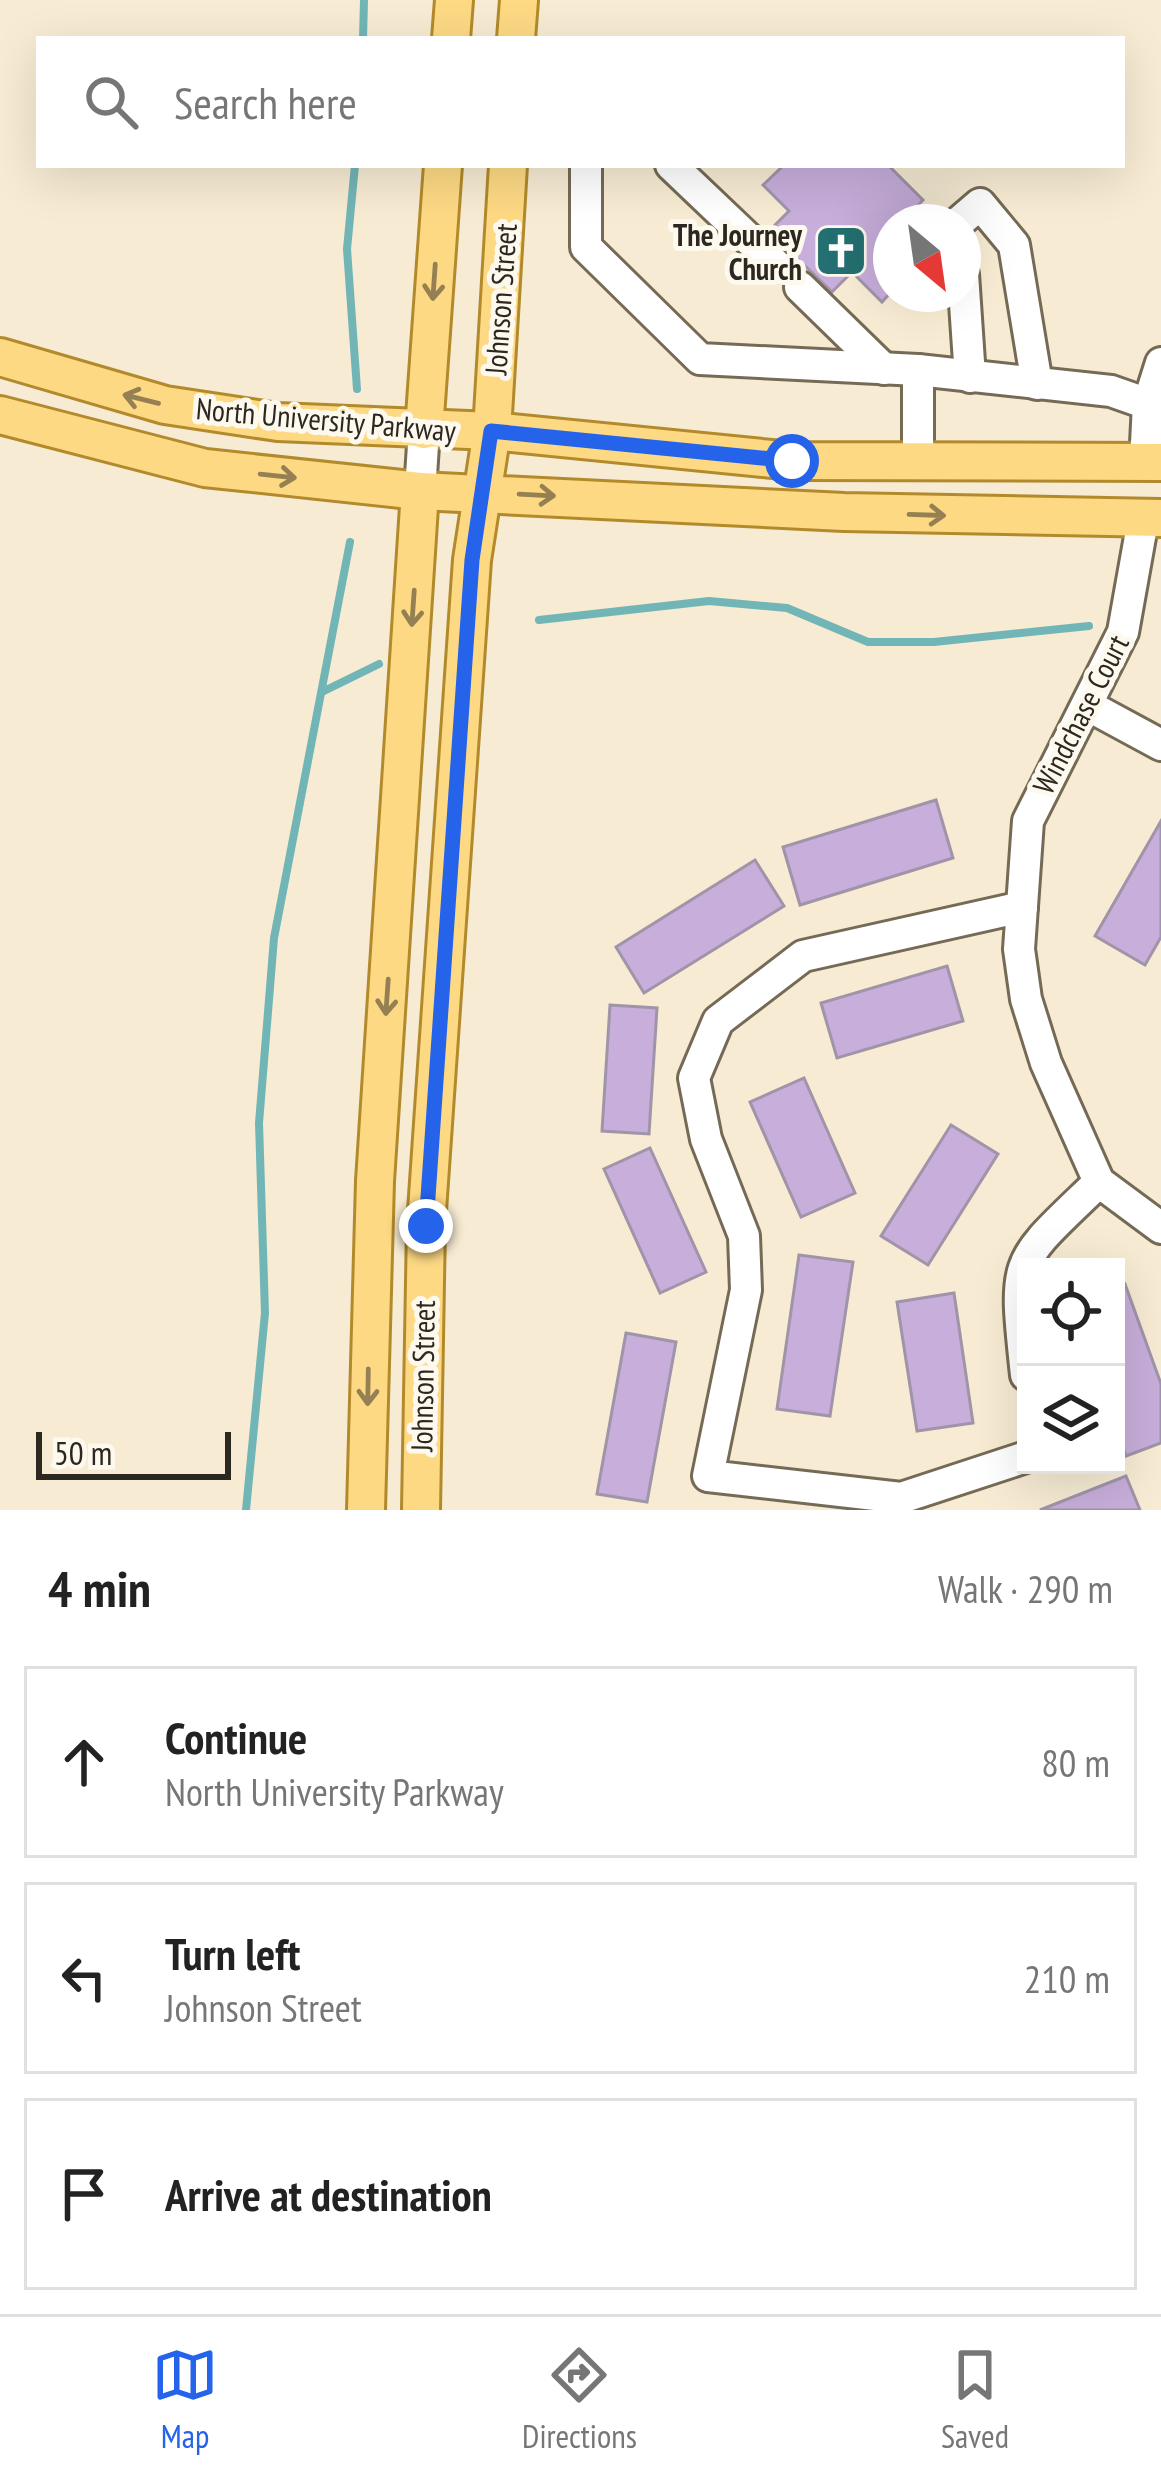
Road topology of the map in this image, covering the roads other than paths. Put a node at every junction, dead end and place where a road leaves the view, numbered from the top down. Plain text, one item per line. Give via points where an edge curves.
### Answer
1 (454, 0) edge
2 (519, 0) edge
3 (452, 36) edge
4 (516, 36) edge
5 (442, 168) edge
6 (508, 168) edge
7 (586, 168) edge
8 (674, 168) edge
9 (981, 205) edge
10 (775, 264) dead end
11 (800, 287) dead end
12 (966, 312) edge
13 (0, 357) edge
14 (1161, 363) edge
15 (884, 369) junction
16 (918, 370) junction
17 (970, 377) junction
18 (1037, 384) junction
19 (1148, 404) junction
20 (0, 415) edge
21 (424, 430) junction
22 (491, 431) junction
23 (1153, 463) edge
24 (918, 464) junction
25 (420, 491) junction
26 (482, 492) junction
27 (1152, 519) edge
28 (1087, 705) junction
29 (1161, 745) edge
30 (1022, 907) junction
31 (1099, 1181) junction
32 (1161, 1228) edge
33 (1025, 1366) edge
34 (1017, 1460) edge
35 (366, 1510) edge
36 (421, 1510) edge

1 - 3 main road
2 - 4 main road
5 -> 21 main road, Johnson Street
6 - 22 main road, Johnson Street
7 - 15 street via 586,248 700,358
8 - 10 street
9 - 18 street via 1014,245
11 - 15 street
12 - 17 street
21 -> 13 main road, North University Parkway via 278,422 165,405
14 - 19 street
15 - 16 street
16 - 17 street
16 - 24 street
17 - 18 street
18 - 19 street
19 - 23 street
20 -> 25 main road, North University Parkway via 206,468
21 - 22 main road, North University Parkway
21 - 25 street, Johnson Street
22 - 24 main road, North University Parkway via 792,461
22 - 26 main road, Johnson Street
23 - 24 main road, North University Parkway
25 - 26 main road, North University Parkway
25 -> 35 main road, Johnson Street via 375,1181
26 -> 27 main road, North University Parkway
26 - 36 main road, Johnson Street via 426,1226
27 - 28 street, Windchase Court via 1124,632
28 - 29 street
28 - 30 street, Windchase Court via 1028,821
30 - 31 street, Windchase Court via 1026,999
30 - 34 street via 803,956 718,1021 694,1078 745,1254 746,1290 708,1476 901,1498
31 - 32 street
31 - 33 street via 1030,1248 1016,1283

